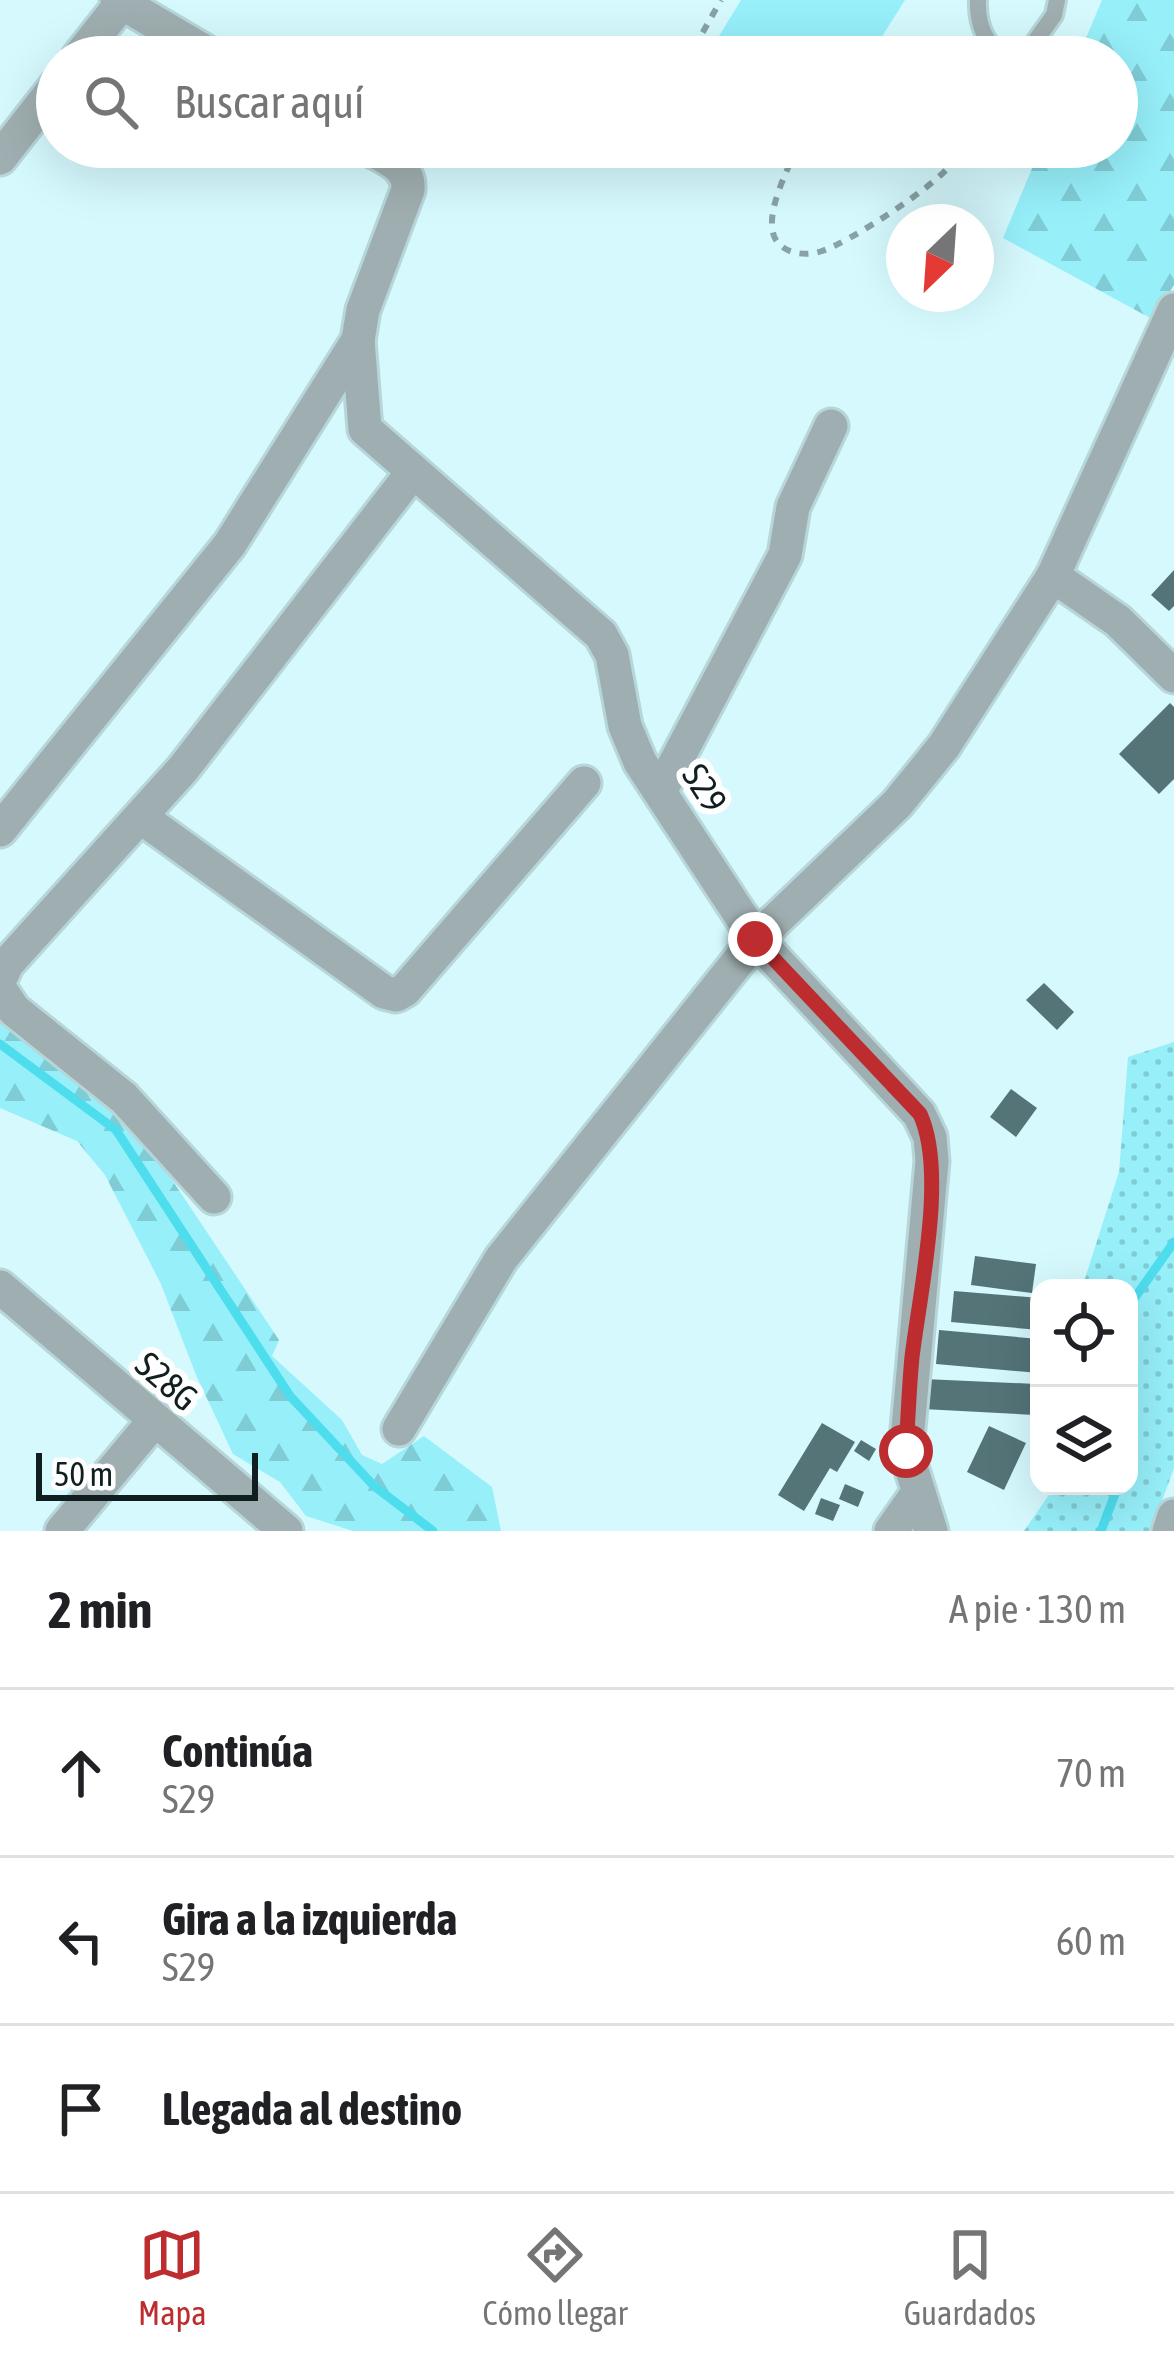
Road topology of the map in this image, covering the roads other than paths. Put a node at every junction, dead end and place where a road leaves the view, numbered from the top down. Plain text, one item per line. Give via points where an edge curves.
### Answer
1 (978, 0) edge
2 (1057, 0) edge
3 (121, 1) edge
4 (95, 36) edge
5 (179, 36) edge
6 (986, 36) edge
7 (1039, 36) edge
8 (36, 112) edge
9 (0, 158) edge
10 (403, 168) edge
11 (1174, 310) edge
12 (358, 340) junction
13 (831, 426) dead end
14 (412, 473) junction
15 (1053, 576) junction
16 (1174, 676) edge
17 (584, 783) dead end
18 (661, 790) junction
19 (142, 818) junction
20 (0, 830) edge
21 (755, 939) junction
22 (0, 979) edge
23 (0, 989) edge
24 (214, 1197) dead end
25 (0, 1287) edge
26 (154, 1421) junction
27 (399, 1429) dead end
28 (917, 1494) junction
29 (1174, 1516) edge
30 (62, 1531) edge
31 (286, 1531) edge
32 (891, 1531) edge
33 (931, 1531) edge
34 (1168, 1531) edge

1 - 6 lane
2 - 7 lane
3 - 4 street
3 - 5 street
8 - 9 street
10 - 12 street, S29 via 408,190
11 - 15 street
12 - 14 street, S29 via 365,429
12 - 20 street via 230,544
13 - 18 street via 793,507 784,555
14 - 18 street, S29 via 601,635 625,726
14 - 19 street
15 - 16 street via 1118,621
15 - 21 street via 933,761
17 - 19 street via 396,994
18 - 21 street, S29
19 - 22 street
21 - 27 street via 500,1258
21 - 28 street, S29 via 920,1114 930,1137 906,1451
23 - 24 street via 14,1010 124,1098
25 - 26 street, S28G
26 - 30 street
26 - 31 street, S28G
28 - 32 street
28 - 33 street, S29
29 - 34 street

